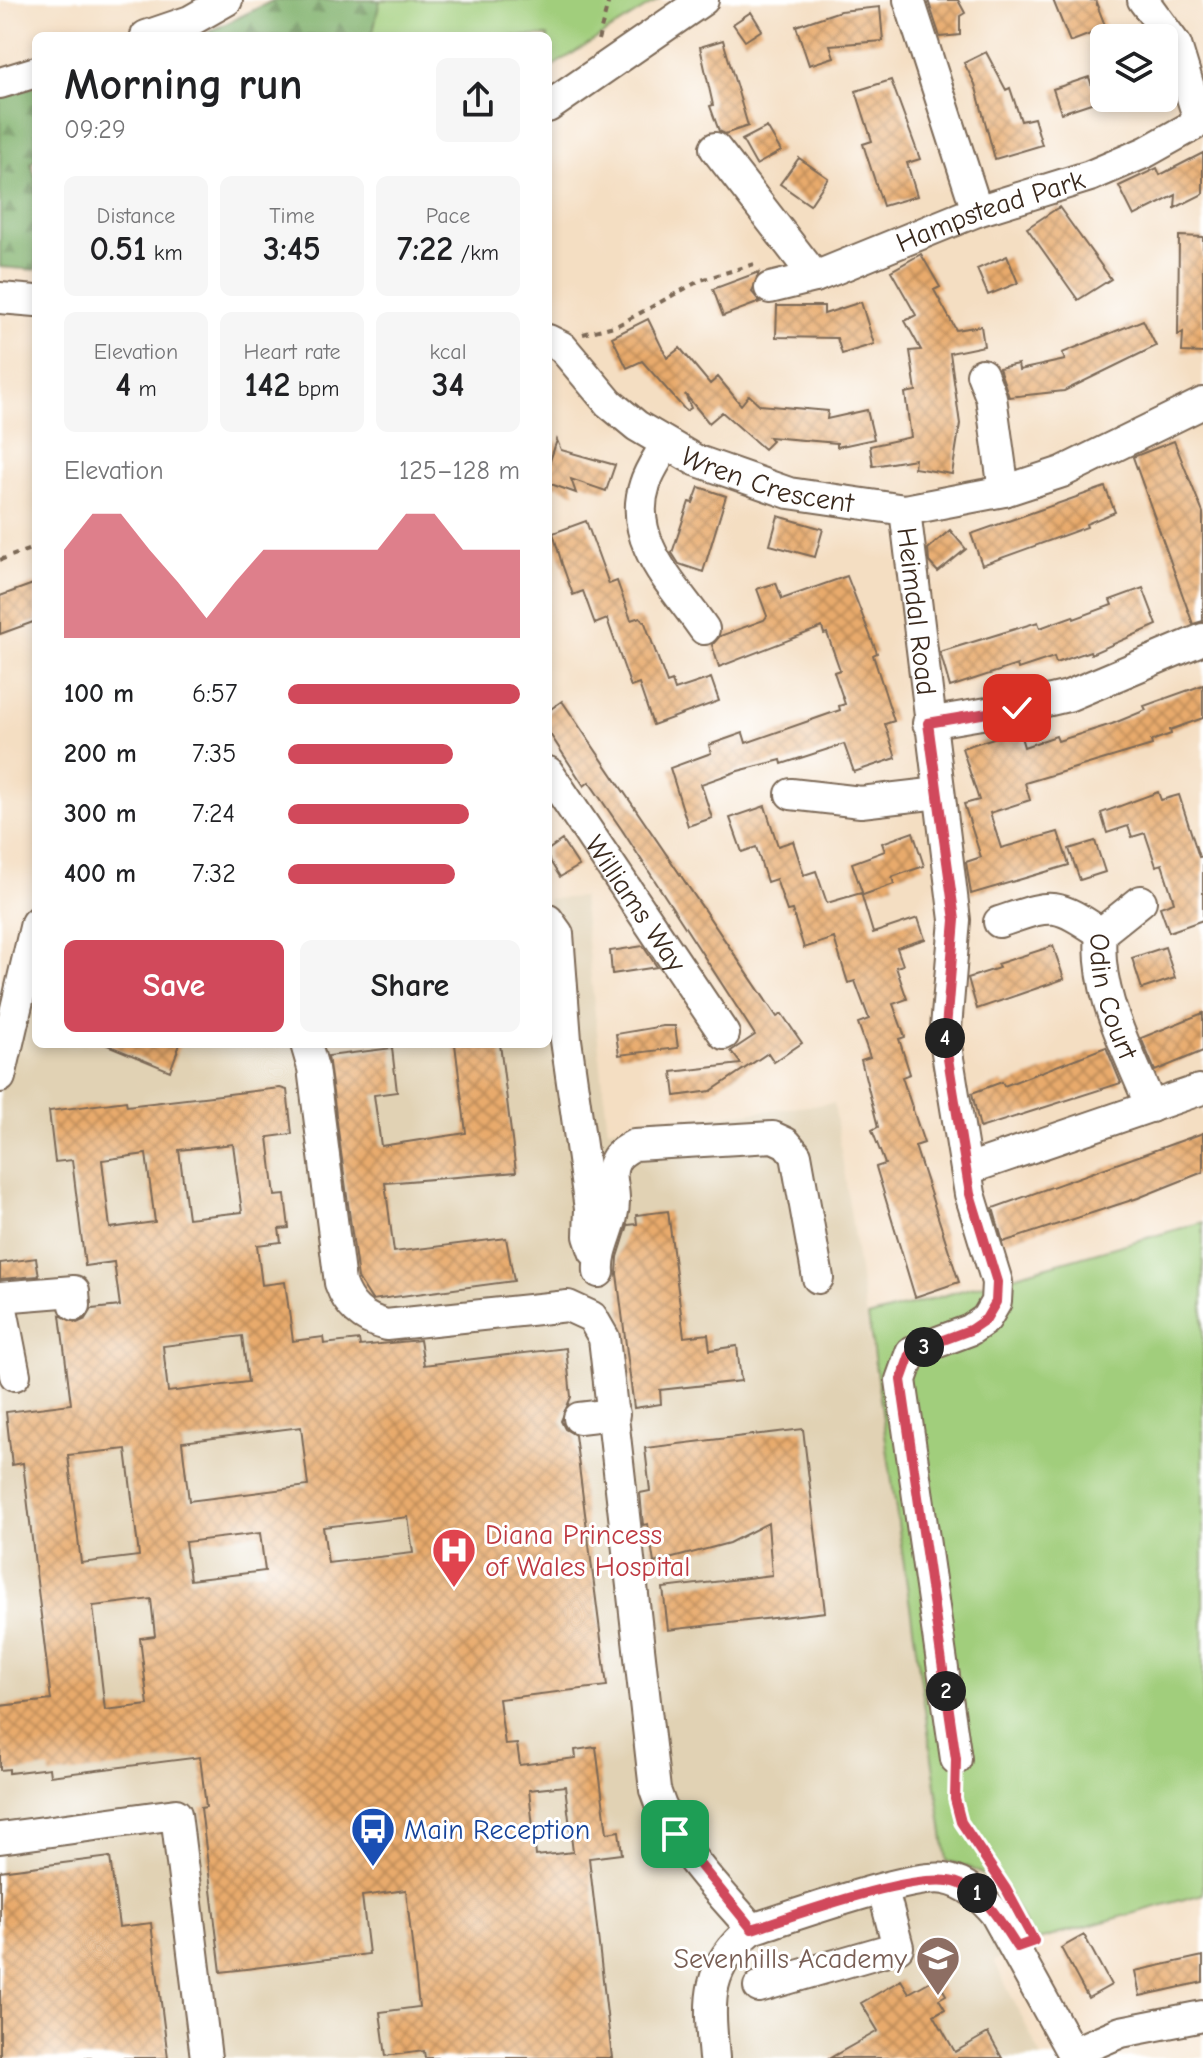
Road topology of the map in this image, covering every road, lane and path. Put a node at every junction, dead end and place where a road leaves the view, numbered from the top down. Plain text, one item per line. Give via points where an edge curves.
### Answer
1 (227, 0) edge
2 (703, 0) edge
3 (909, 0) edge
4 (1143, 0) edge
5 (187, 10) edge
6 (152, 32) edge
7 (32, 73) edge
8 (0, 83) edge
9 (552, 104) edge
10 (1201, 120) edge
11 (715, 148) dead end
12 (977, 211) junction
13 (815, 277) junction
14 (775, 287) joint
15 (0, 298) edge
16 (32, 301) edge
17 (555, 343) edge
18 (982, 374) dead end
19 (1203, 403) edge
20 (666, 444) junction
21 (1004, 491) junction
22 (905, 510) junction
23 (32, 548) edge
24 (0, 560) edge
25 (704, 629) dead end
26 (1203, 639) edge
27 (928, 723) junction
28 (552, 779) edge
29 (939, 793) junction
30 (791, 794) dead end
31 (1141, 901) dead end
32 (999, 922) dead end
33 (552, 926) edge
34 (1101, 933) junction
35 (32, 937) edge
36 (5, 1033) edge
37 (724, 1034) dead end
38 (307, 1048) edge
39 (0, 1077) edge
40 (1199, 1090) dead end
41 (1151, 1107) junction
42 (968, 1169) junction
43 (599, 1272) junction
44 (818, 1278) dead end
45 (0, 1298) edge
46 (75, 1305) dead end
47 (582, 1310) junction
48 (15, 1375) dead end
49 (614, 1414) junction
50 (579, 1418) dead end
51 (956, 1759) joint
52 (0, 1838) edge
53 (997, 1877) dead end
54 (883, 1890) junction
55 (752, 1929) junction
56 (759, 1987) dead end
57 (1203, 2016) edge
58 (1074, 2055) edge
59 (206, 2058) edge
60 (714, 2058) edge

1 - 5 street
2 - 9 street
3 - 12 street
4 - 10 street via 1176,45
5 - 6 street
7 - 8 street
10 - 12 street, Hampstead Park via 1104,170
11 - 13 street
12 - 13 street, Hampstead Park
13 - 14 street, Hampstead Park
14 - 17 path via 759,263 701,280 618,325
15 - 16 street
17 - 20 street, Wren Crescent via 609,403
18 - 21 street via 991,397
19 - 21 street, Wren Crescent via 1062,472
20 - 22 street, Wren Crescent via 726,474 789,493
20 - 25 street via 645,483 639,512 644,543
21 - 22 street, Wren Crescent
22 - 27 street, Heimdal Road
23 - 24 path
26 - 27 street via 1068,696
27 - 29 street, Heimdal Road
28 - 37 street, Williams Way
29 - 30 street via 861,802
29 - 42 street, Heimdal Road via 955,920 945,1040
31 - 34 street, Odin Court
32 - 34 street via 1052,906
33 - 43 street via 558,934 589,1236
34 - 41 street, Odin Court via 1105,992
35 - 36 street
36 - 39 street
38 - 47 street via 340,1283 351,1306 386,1325 554,1307
40 - 41 street
41 - 42 street
42 - 51 street, Heimdal Road via 970,1194 997,1282 996,1302 986,1319 970,1330 911,1352 901,1380
43 - 44 street via 598,1255 615,1201 614,1163 622,1152 634,1145 773,1137 796,1155
43 - 47 street via 599,1284
45 - 46 street via 74,1291
45 - 48 street
47 - 49 street via 604,1338
49 - 50 street
49 - 55 street via 655,1790 692,1860
51 - 53 path via 955,1799 961,1822
52 - 59 street via 176,1814
54 - 55 street
54 - 56 street via 898,1947
54 - 58 street via 928,1878 959,1883 979,1895 1017,1947
55 - 60 street via 736,1942 715,1975 709,2004
57 - 58 street via 1121,2032

